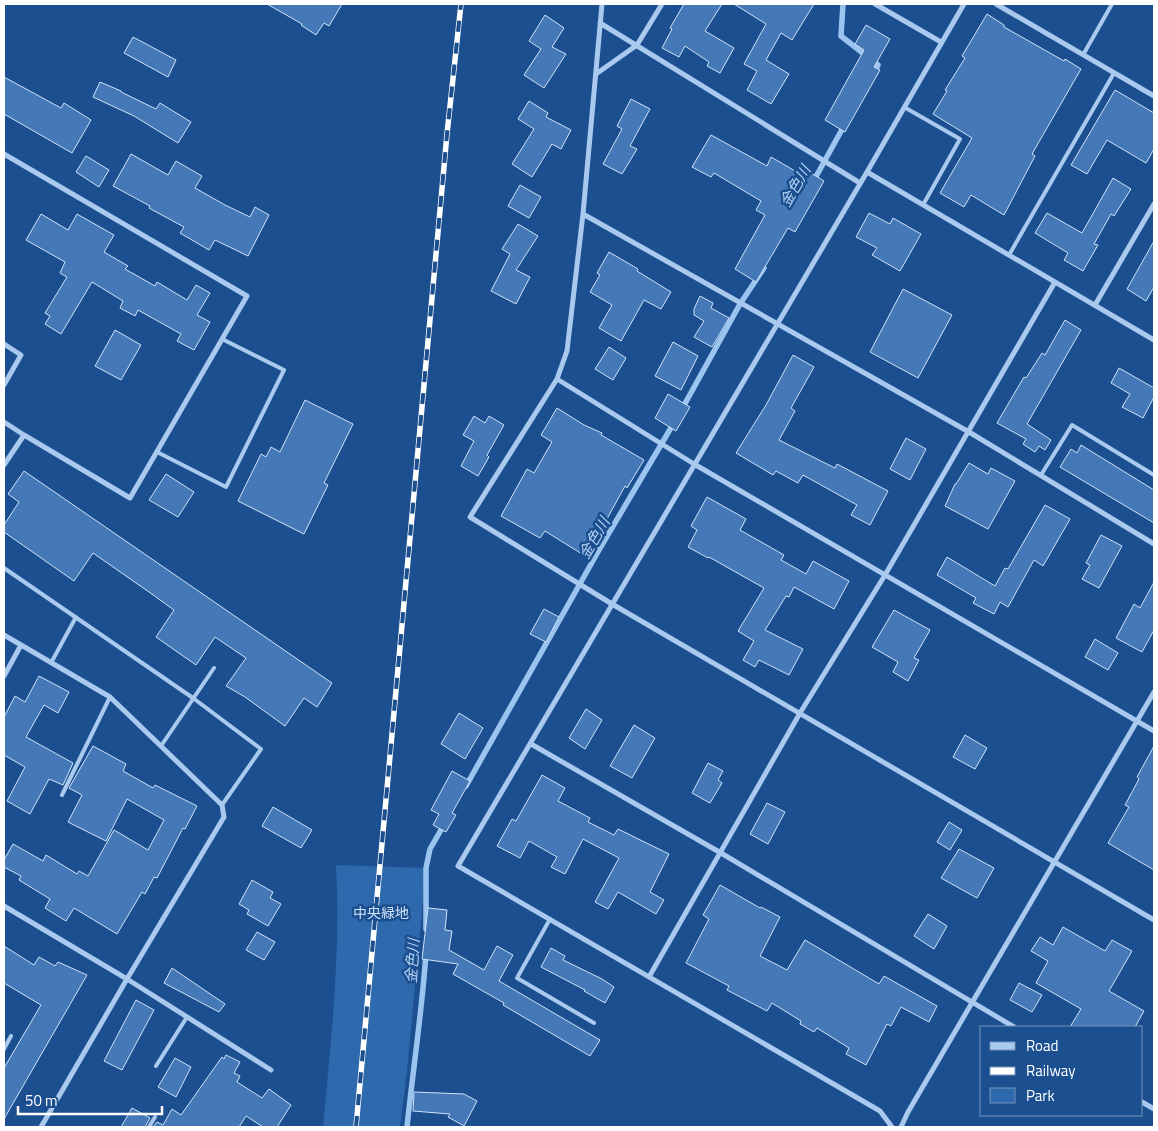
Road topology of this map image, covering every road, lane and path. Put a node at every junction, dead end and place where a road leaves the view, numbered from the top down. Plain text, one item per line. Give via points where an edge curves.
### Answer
1 (602, 4) edge
2 (662, 4) edge
3 (876, 4) edge
4 (964, 4) edge
5 (996, 4) edge
6 (1112, 4) edge
7 (600, 23) junction
8 (941, 42) junction
9 (638, 46) junction
10 (1083, 54) junction
11 (1114, 73) junction
12 (596, 74) junction
13 (1154, 96) edge
14 (904, 107) junction
15 (4, 154) edge
16 (866, 172) junction
17 (860, 183) junction
18 (1154, 204) edge
19 (922, 205) junction
20 (583, 214) junction
21 (1009, 255) junction
22 (1055, 282) junction
23 (1095, 305) junction
24 (778, 323) junction
25 (222, 340) junction
26 (1154, 340) edge
27 (4, 344) edge
28 (557, 379) junction
29 (4, 386) edge
30 (4, 422) edge
31 (969, 432) junction
32 (24, 435) junction
33 (157, 452) junction
34 (694, 464) junction
35 (4, 465) edge
36 (1041, 475) junction
37 (1154, 475) edge
38 (1154, 544) edge
39 (4, 568) edge
40 (885, 575) junction
41 (612, 604) junction
42 (76, 617) junction
43 (4, 635) edge
44 (21, 646) junction
45 (51, 663) junction
46 (214, 668) dead end
47 (4, 676) edge
48 (1154, 692) edge
49 (110, 697) junction
50 (193, 698) junction
51 (800, 713) junction
52 (1137, 721) junction
53 (1154, 731) edge
54 (531, 744) junction
55 (161, 746) junction
56 (62, 795) dead end
57 (222, 805) junction
58 (721, 854) junction
59 (1054, 861) junction
60 (4, 906) edge
61 (550, 919) junction
62 (1154, 920) edge
63 (649, 977) junction
64 (127, 979) junction
65 (972, 1002) junction
66 (188, 1017) junction
67 (594, 1023) dead end
68 (1012, 1026) edge
69 (11, 1036) dead end
70 (4, 1049) edge
71 (156, 1066) dead end
72 (271, 1070) dead end
73 (1143, 1103) edge
74 (1154, 1109) edge
75 (155, 1117) dead end
76 (41, 1127) edge
77 (149, 1127) edge
78 (892, 1127) edge
79 (901, 1127) edge

1 - 7 street
2 - 9 street
3 - 8 street
4 - 8 street
5 - 10 street
6 - 10 lane
7 - 9 street
7 - 12 street
8 - 14 street
9 - 12 street
9 - 17 street
10 - 11 street
11 - 13 street
11 - 21 lane
12 - 20 street
14 - 16 street
14 - 19 lane via 960,139
15 - 25 street via 247,296
16 - 17 street
16 - 19 street
17 - 24 street
18 - 23 street
19 - 21 street
20 - 24 street
20 - 28 street via 567,352
21 - 22 street
22 - 23 street
22 - 31 street
23 - 26 street
24 - 31 street
24 - 34 street
25 - 33 street
25 - 33 lane via 284,370 226,487
27 - 29 street via 21,354
28 - 34 street
28 - 41 street via 470,518
30 - 32 street
31 - 36 street
31 - 40 street
32 - 33 street via 130,498
32 - 35 street
34 - 40 street
34 - 41 street
36 - 37 lane via 1072,424
36 - 38 street
39 - 42 lane
40 - 51 street
40 - 52 street
41 - 51 street
41 - 54 street
42 - 45 lane
42 - 50 lane
43 - 44 street
44 - 45 street
44 - 47 street
45 - 49 street
46 - 50 lane
48 - 52 street
49 - 55 street
49 - 56 lane
50 - 55 lane
50 - 57 lane via 261,749
51 - 58 street
51 - 59 street
52 - 53 street
52 - 59 street
54 - 58 street
54 - 61 street via 458,866
55 - 57 street
57 - 64 street via 224,817
58 - 63 street
58 - 65 street
59 - 62 street
59 - 65 street
60 - 64 street
61 - 63 street
61 - 67 lane via 517,978
63 - 78 street via 880,1111
64 - 66 street
64 - 76 street
65 - 68 street
65 - 79 street
66 - 71 lane
66 - 72 street
69 - 70 lane
73 - 74 street
75 - 77 lane

